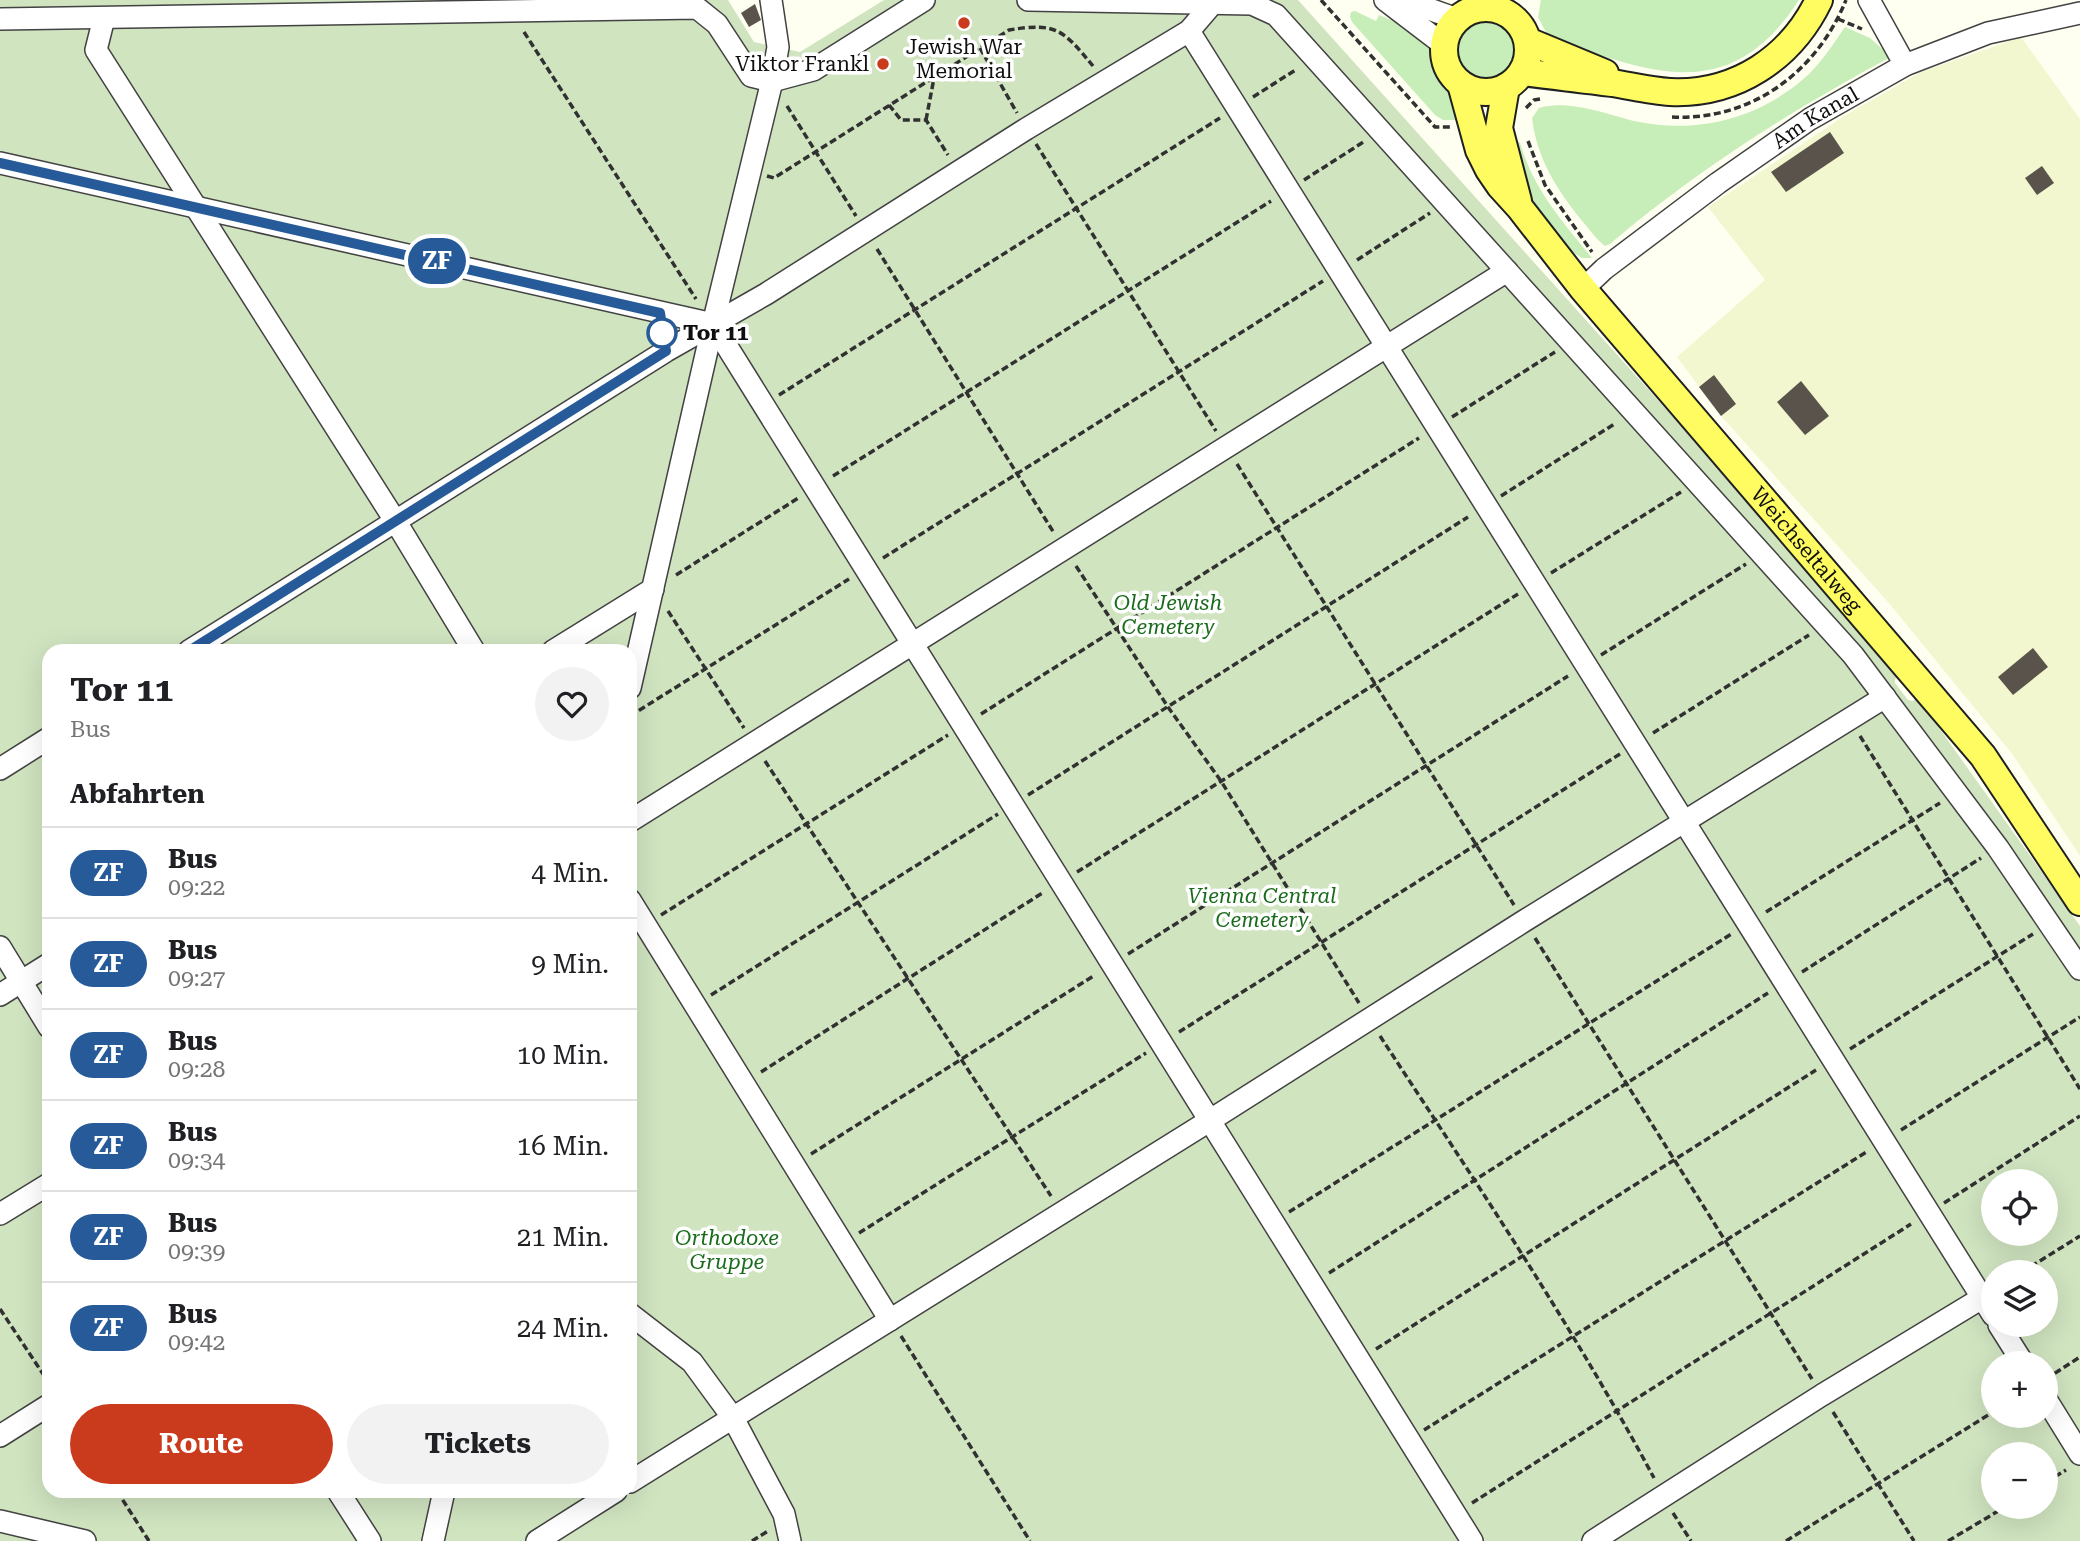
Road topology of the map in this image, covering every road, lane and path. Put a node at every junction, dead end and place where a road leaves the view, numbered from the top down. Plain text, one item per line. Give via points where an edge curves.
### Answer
1 (771, 0) edge
2 (924, 0) edge
3 (1028, 0) edge
4 (1321, 0) edge
5 (1385, 0) edge
6 (1404, 0) edge
7 (1819, 0) edge
8 (1869, 0) edge
9 (1213, 4) junction
10 (1484, 4) edge
11 (510, 11) junction
12 (2080, 13) edge
13 (104, 18) junction
14 (0, 19) edge
15 (1457, 19) junction
16 (1838, 19) dead end
17 (1847, 23) dead end
18 (1189, 31) junction
19 (1528, 41) junction
20 (1444, 45) junction
21 (980, 48) junction
22 (1316, 57) junction
23 (1905, 65) junction
24 (934, 76) junction
25 (1514, 79) junction
26 (772, 81) junction
27 (1105, 81) junction
28 (1461, 84) junction
29 (1639, 87) junction
30 (889, 104) junction
31 (1237, 107) junction
32 (926, 120) junction
33 (1472, 128) junction
34 (1026, 129) junction
35 (1382, 131) junction
36 (1526, 135) dead end
37 (815, 150) junction
38 (0, 163) edge
39 (749, 172) junction
40 (958, 172) junction
41 (1289, 190) junction
42 (1447, 203) junction
43 (197, 206) junction
44 (1076, 208) junction
45 (1520, 208) junction
46 (866, 231) junction
47 (1604, 269) junction
48 (1339, 271) junction
49 (1507, 271) junction
50 (1583, 289) junction
51 (1128, 291) junction
52 (914, 310) junction
53 (660, 313) junction
54 (713, 324) junction
55 (1572, 342) junction
56 (1387, 346) junction
57 (666, 351) junction
58 (1179, 372) junction
59 (966, 392) junction
60 (762, 406) junction
61 (1633, 413) junction
62 (1437, 427) junction
63 (1227, 447) junction
64 (1017, 473) junction
65 (1698, 481) junction
66 (813, 488) junction
67 (1486, 505) junction
68 (396, 522) junction
69 (1277, 528) junction
70 (1064, 549) junction
71 (1762, 554) junction
72 (864, 569) junction
73 (1535, 583) junction
74 (653, 589) junction
75 (1326, 606) junction
76 (1826, 625) junction
77 (1118, 628) junction
78 (200, 644) edge
79 (470, 644) edge
80 (564, 644) edge
81 (912, 645) junction
82 (637, 658) edge
83 (1586, 665) junction
84 (707, 668) junction
85 (1375, 684) junction
86 (1885, 696) junction
87 (1168, 706) junction
88 (637, 712) edge
89 (1849, 719) junction
90 (962, 726) junction
91 (42, 742) edge
92 (754, 744) junction
93 (1636, 744) junction
94 (1427, 766) junction
95 (0, 769) edge
96 (1221, 781) junction
97 (1956, 792) junction
98 (1013, 804) junction
99 (637, 817) edge
100 (1913, 821) junction
101 (1685, 823) junction
102 (805, 825) junction
103 (1476, 845) junction
104 (1997, 848) junction
105 (1272, 863) junction
106 (1949, 879) junction
107 (1060, 883) junction
108 (2080, 902) edge
109 (857, 903) junction
110 (637, 912) edge
111 (1524, 921) junction
112 (1748, 923) junction
113 (2049, 923) junction
114 (645, 925) junction
115 (1323, 941) junction
116 (0, 947) edge
117 (1998, 958) junction
118 (1111, 965) junction
119 (42, 968) edge
120 (2080, 969) edge
121 (907, 979) junction
122 (21, 981) junction
123 (1785, 983) junction
124 (0, 995) edge
125 (695, 1006) junction
126 (42, 1016) edge
127 (2080, 1017) edge
128 (1369, 1019) junction
129 (1589, 1024) junction
130 (2047, 1036) junction
131 (1161, 1043) junction
132 (960, 1060) junction
133 (1833, 1060) junction
134 (743, 1083) junction
135 (1626, 1084) junction
136 (2080, 1089) edge
137 (2080, 1116) edge
138 (1435, 1120) junction
139 (1209, 1121) junction
140 (1010, 1138) junction
141 (1884, 1141) junction
142 (1674, 1160) junction
143 (794, 1165) junction
144 (1476, 1180) junction
145 (42, 1188) edge
146 (1929, 1212) junction
147 (1062, 1213) junction
148 (0, 1214) edge
149 (1273, 1222) junction
150 (2080, 1236) edge
151 (1725, 1241) junction
152 (843, 1243) junction
153 (1523, 1256) junction
154 (2041, 1260) edge
155 (1311, 1284) junction
156 (1981, 1296) edge
157 (0, 1310) edge
158 (1981, 1311) edge
159 (1770, 1313) junction
160 (637, 1319) edge
161 (890, 1320) junction
162 (1574, 1336) junction
163 (2080, 1357) edge
164 (1359, 1360) junction
165 (2058, 1371) edge
166 (42, 1373) edge
167 (1822, 1395) junction
168 (42, 1409) edge
169 (1618, 1410) junction
170 (733, 1418) junction
171 (1981, 1420) edge
172 (2058, 1426) edge
173 (0, 1436) edge
174 (1409, 1440) junction
175 (2074, 1461) edge
176 (2058, 1473) edge
177 (637, 1478) edge
178 (1878, 1484) junction
179 (1663, 1496) junction
180 (121, 1498) edge
181 (342, 1498) edge
182 (442, 1498) edge
183 (606, 1498) edge
184 (1455, 1514) junction
185 (1985, 1519) edge
186 (0, 1521) edge
187 (85, 1541) edge
188 (149, 1541) edge
189 (370, 1541) edge
190 (433, 1541) edge
191 (537, 1541) edge
192 (790, 1541) edge
193 (1030, 1541) edge
194 (1472, 1541) edge
195 (1593, 1541) edge
196 (1691, 1541) edge
197 (1786, 1541) edge
198 (1914, 1541) edge
199 (1948, 1541) edge

1 - 26 street via 778,47
2 - 26 street via 813,70
3 - 9 street
4 - 33 path via 1435,127
5 - 20 street
6 - 15 street
7 - 29 main road via 1789,46 1746,78 1694,92
8 - 23 street
9 - 18 street
9 - 22 street via 1252,4 1276,15
10 - 15 main road
10 - 19 main road via 1517,20
11 - 13 street
11 - 26 street via 697,8 717,24 751,76
11 - 54 path
12 - 23 street, Am Kanal via 1988,33
13 - 14 street
13 - 43 street via 96,50
15 - 20 main road
16 - 17 path
18 - 27 street
18 - 31 street
19 - 25 main road, Weichseltalweg via 1528,52
19 - 29 main road
20 - 28 main road, Weichseltalweg via 1450,73
21 - 24 path
21 - 27 path via 1009,30 1048,27 1065,34
21 - 34 path
22 - 31 path
22 - 35 street
23 - 47 street, Am Kanal via 1810,119
24 - 30 path
24 - 32 path
25 - 28 main road via 1483,92
25 - 29 main road
25 - 45 main road, Weichseltalweg via 1499,128
26 - 37 path
26 - 39 street
27 - 34 street
28 - 33 main road, Weichseltalweg
30 - 32 path via 901,120
30 - 37 path
31 - 41 street
31 - 44 path
32 - 40 path
33 - 45 main road, Weichseltalweg via 1489,170
34 - 40 street
34 - 44 path
35 - 41 path
35 - 42 street
36 - 47 path via 1545,185
37 - 39 path via 774,178
37 - 46 path
38 - 43 street
39 - 54 street
40 - 46 street
41 - 48 street
41 - 51 path
42 - 48 path
42 - 49 street
43 - 53 street
43 - 68 street
44 - 51 path
44 - 52 path
45 - 50 main road, Weichseltalweg
46 - 52 path
46 - 54 street
47 - 50 street, Am Kanal
48 - 56 street
48 - 58 path
49 - 55 street
49 - 56 street
50 - 108 main road, Weichseltalweg via 1983,756
51 - 58 path
51 - 59 path
52 - 59 path
52 - 60 path
53 - 54 street
53 - 57 street
54 - 57 street
54 - 60 street
54 - 74 street
55 - 61 street
55 - 62 path
56 - 62 street
56 - 63 street
57 - 68 street
58 - 63 path
58 - 64 path
59 - 64 path
59 - 66 path
60 - 66 street
61 - 65 street
61 - 67 path
62 - 67 street
62 - 69 path
63 - 69 path
63 - 70 street
64 - 70 path
64 - 72 path
65 - 71 street
65 - 73 path
66 - 72 street
66 - 74 path
67 - 73 street
67 - 75 path
68 - 78 street
68 - 79 street
69 - 75 path
69 - 77 path
70 - 77 path
70 - 81 street
71 - 76 street
71 - 83 path
72 - 81 street
72 - 84 path
73 - 83 street
73 - 85 path
74 - 80 street
74 - 82 street
74 - 84 path
75 - 85 path
75 - 87 path
76 - 86 street
76 - 93 path
77 - 87 path
77 - 90 path
81 - 90 street
81 - 92 street
83 - 93 street
83 - 94 path
84 - 88 path
84 - 92 path
85 - 94 path
85 - 96 path
86 - 89 street
86 - 97 street
87 - 96 path
87 - 98 path
89 - 100 path
89 - 101 street
90 - 98 street
90 - 102 path
91 - 95 street
92 - 99 street
92 - 102 path
93 - 101 street
93 - 103 path
94 - 103 path
94 - 105 path
96 - 105 path
96 - 107 path
97 - 100 path
97 - 104 street
98 - 107 street
98 - 109 path
100 - 106 path
100 - 112 path
101 - 111 street
101 - 112 street
102 - 109 path
102 - 114 path
103 - 111 path
103 - 115 path
104 - 106 path
104 - 113 street
105 - 115 path
105 - 118 path
106 - 117 path
106 - 123 path
107 - 118 street
107 - 121 path
109 - 121 path
109 - 125 path
110 - 114 street
111 - 128 street
111 - 129 path
112 - 123 street
112 - 129 path
113 - 117 path
113 - 120 street
114 - 125 street
115 - 128 path
115 - 131 path
116 - 122 street
117 - 130 path
117 - 133 path
118 - 131 street
118 - 132 path
119 - 122 street
121 - 132 path
121 - 134 path
122 - 124 street
122 - 126 street
123 - 133 street
123 - 135 path
125 - 134 street
127 - 130 path
128 - 138 path
128 - 139 street
129 - 135 path
129 - 138 path
130 - 136 path
130 - 141 path
131 - 139 street
131 - 140 path
132 - 140 path
132 - 143 path
133 - 141 street
133 - 142 path
134 - 143 street
135 - 142 path
135 - 144 path
137 - 146 path
138 - 144 path
138 - 149 path
139 - 147 street
139 - 149 street
140 - 147 path
140 - 152 path
141 - 146 street
141 - 151 path
142 - 151 path
142 - 153 path
143 - 152 street
144 - 153 path
144 - 155 path
145 - 148 street
146 - 156 street
146 - 159 path
147 - 161 street
149 - 155 street
150 - 154 path
151 - 159 path
151 - 162 path
152 - 161 street
153 - 162 path
153 - 164 path
155 - 164 street
157 - 166 path
158 - 167 street
159 - 167 path
159 - 169 path
160 - 170 street via 692,1362
161 - 170 street
161 - 193 path
162 - 169 path
162 - 174 path
163 - 165 path
164 - 174 street
167 - 178 path
167 - 179 street
168 - 173 street
169 - 179 path
169 - 184 path
170 - 177 street
170 - 192 street via 784,1514
171 - 178 path
172 - 175 street
174 - 184 street
175 - 176 path
178 - 197 path
178 - 198 path
179 - 195 street
179 - 196 path
180 - 188 path
181 - 189 street
182 - 190 street
183 - 191 street
184 - 194 street
185 - 199 path
186 - 187 street

